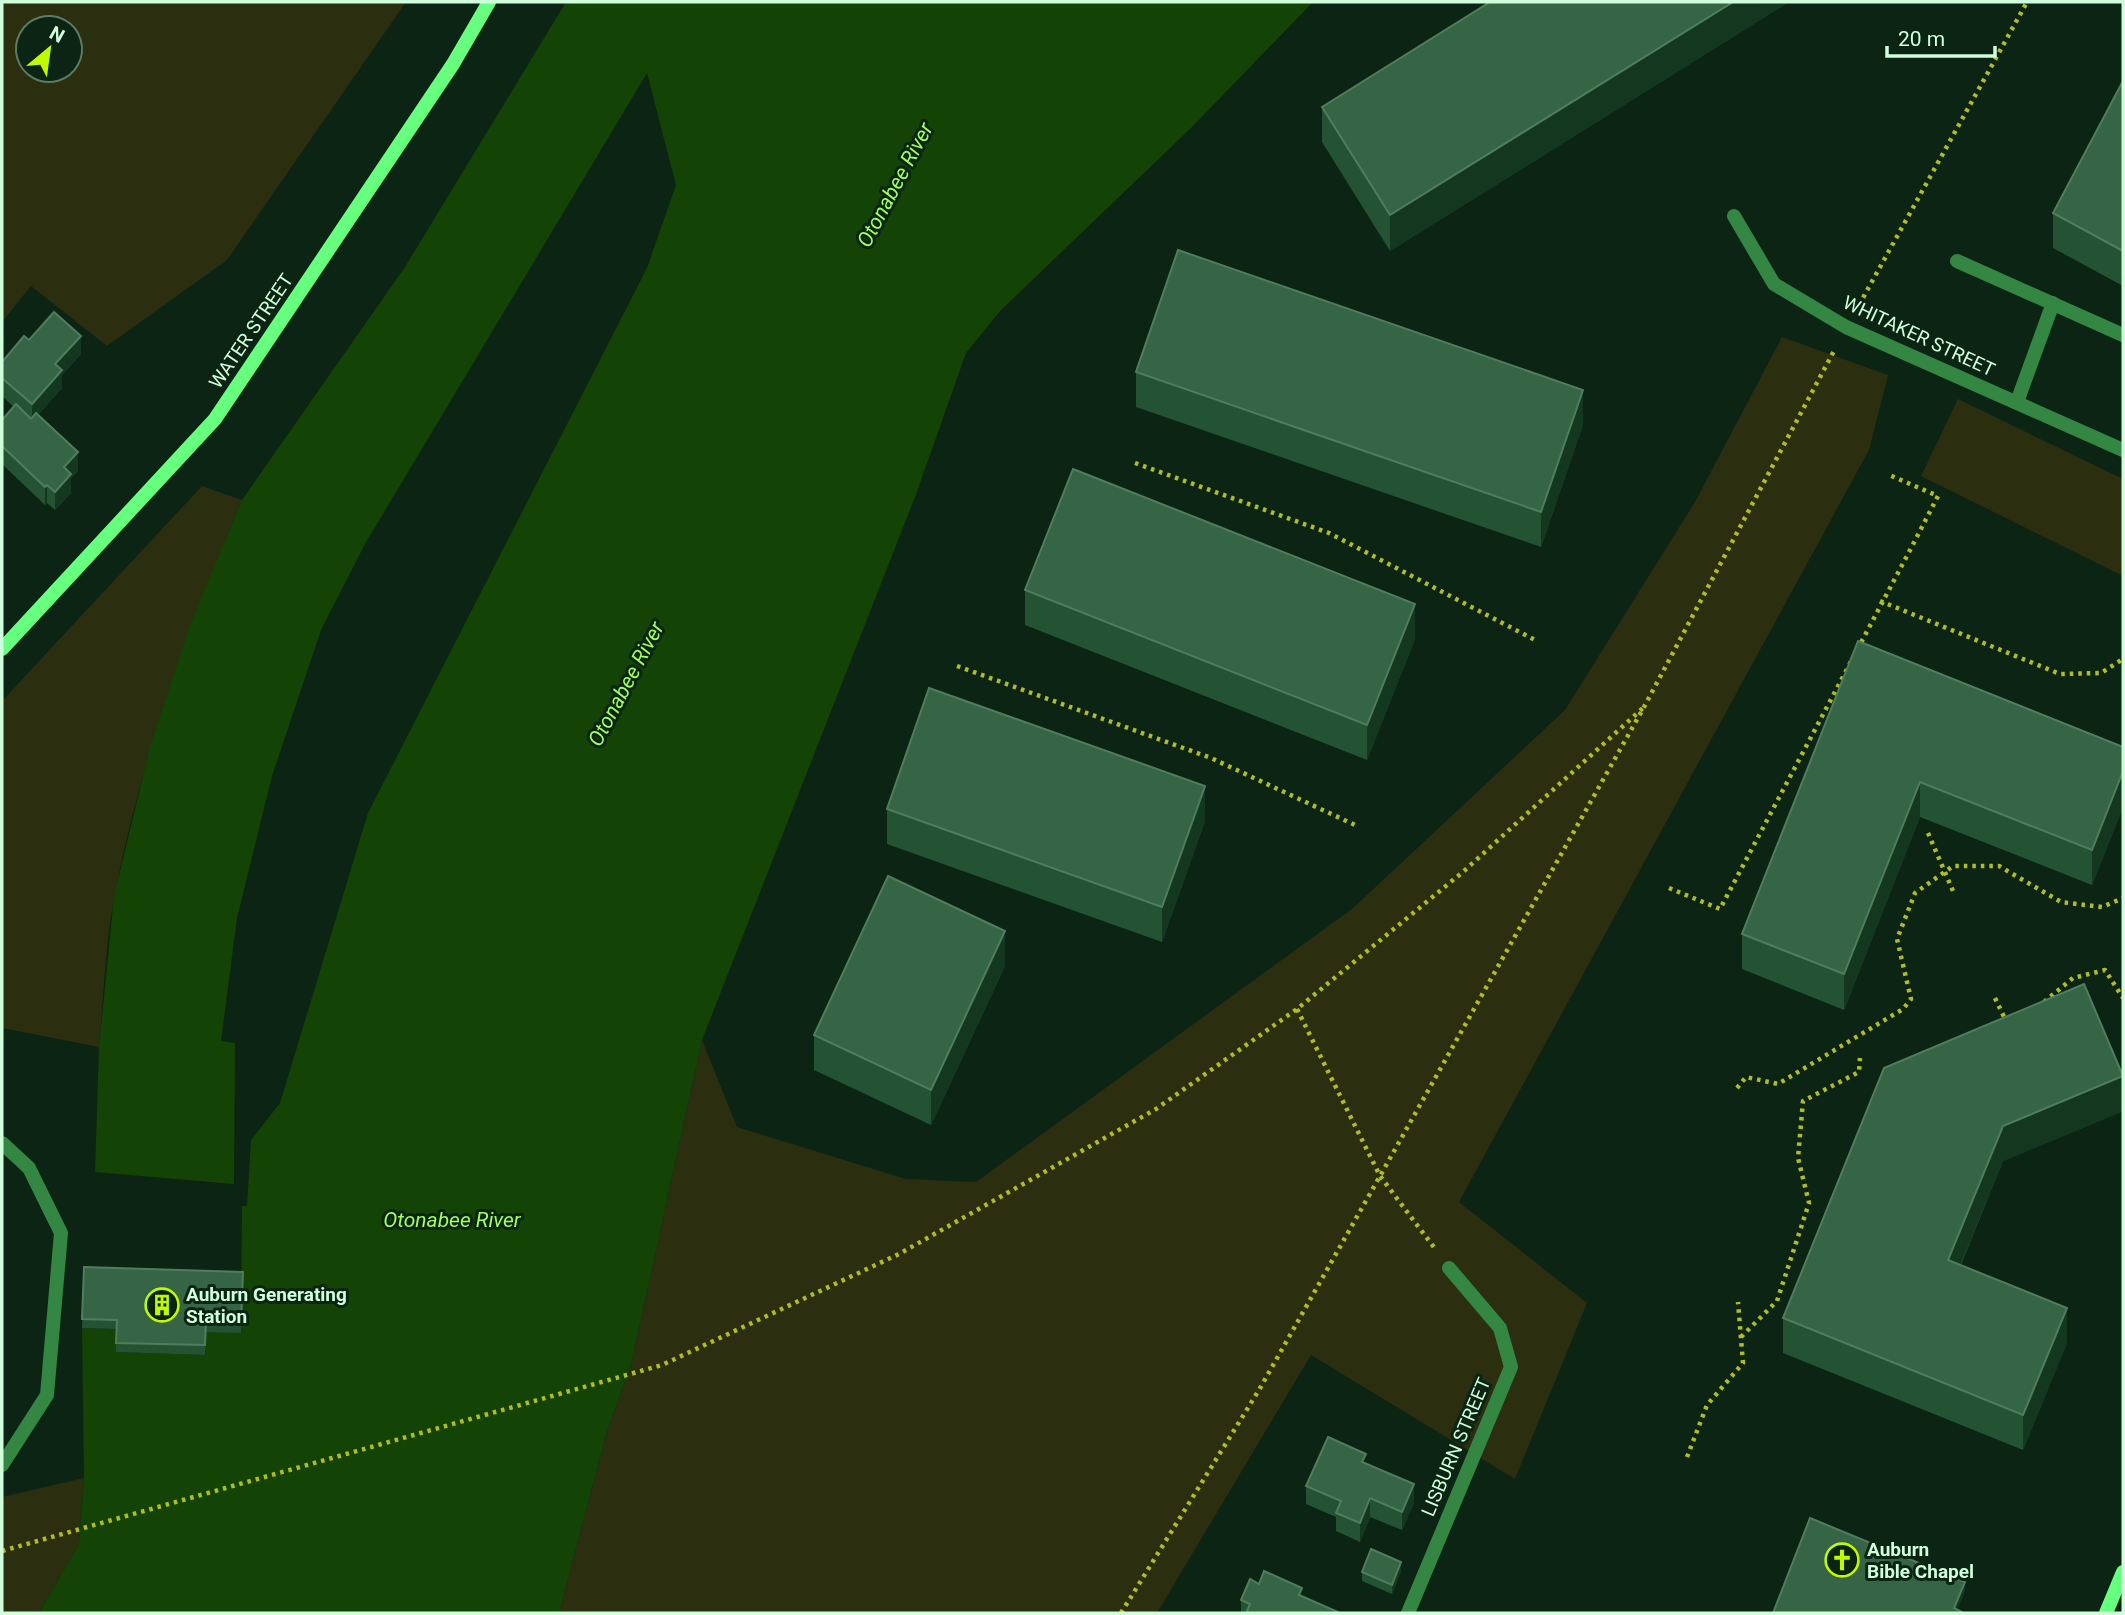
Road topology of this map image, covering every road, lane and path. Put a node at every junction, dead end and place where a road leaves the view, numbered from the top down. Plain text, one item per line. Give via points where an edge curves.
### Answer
1 (489, 2) edge
2 (2027, 2) edge
3 (1734, 216) dead end
4 (1957, 261) dead end
5 (2053, 303) junction
6 (1846, 327) junction
7 (2123, 335) edge
8 (2017, 402) junction
9 (2123, 450) edge
10 (1135, 463) dead end
11 (1887, 474) dead end
12 (1880, 601) junction
13 (1537, 641) dead end
14 (2, 649) edge
15 (2123, 659) edge
16 (957, 667) dead end
17 (1644, 707) junction
18 (1355, 825) dead end
19 (1928, 833) dead end
20 (1946, 871) junction
21 (1669, 888) dead end
22 (1953, 891) dead end
23 (2123, 898) edge
24 (1995, 998) dead end
25 (2123, 998) edge
26 (2037, 1008) edge
27 (1297, 1009) junction
28 (2016, 1018) edge
29 (1860, 1058) dead end
30 (1737, 1088) dead end
31 (2, 1143) edge
32 (1380, 1176) junction
33 (1449, 1268) joint
34 (1738, 1302) dead end
35 (1741, 1337) junction
36 (1687, 1457) dead end
37 (2, 1465) edge
38 (2, 1551) edge
39 (2123, 1572) edge
40 (1121, 1613) edge
41 (1408, 1613) edge
42 (2106, 1613) edge

1 - 14 main road, WATER STREET via 453,64 215,419
2 - 6 path
3 - 6 street, WHITAKER STREET via 1774,284
4 - 5 street
5 - 7 street
5 - 8 street
6 - 8 street, WHITAKER STREET
6 - 17 path
8 - 9 street, WHITAKER STREET
10 - 13 path via 1329,533
11 - 12 path via 1938,496
12 - 15 path via 2060,674 2101,673
12 - 21 path via 1720,909
16 - 18 path via 1211,758
17 - 27 path via 1464,870
17 - 32 path
19 - 20 path
20 - 22 path
20 - 23 path via 1952,866 1999,866 2061,902 2102,908
20 - 30 path via 1916,893 1897,939 1910,999 1903,1009 1778,1084 1746,1077
24 - 28 path via 2004,1022
25 - 26 path via 2105,970 2073,978
27 - 32 path
27 - 38 path via 1156,1109 900,1254 662,1365
29 - 35 path via 1859,1072 1803,1101 1798,1158 1809,1203 1777,1301
31 - 37 street via 29,1168 61,1233 47,1395
32 - 33 path
32 - 40 path via 1259,1390
33 - 41 street, LISBURN STREET via 1500,1328 1511,1367
34 - 35 path
35 - 36 path via 1743,1363 1707,1405
39 - 42 main road

